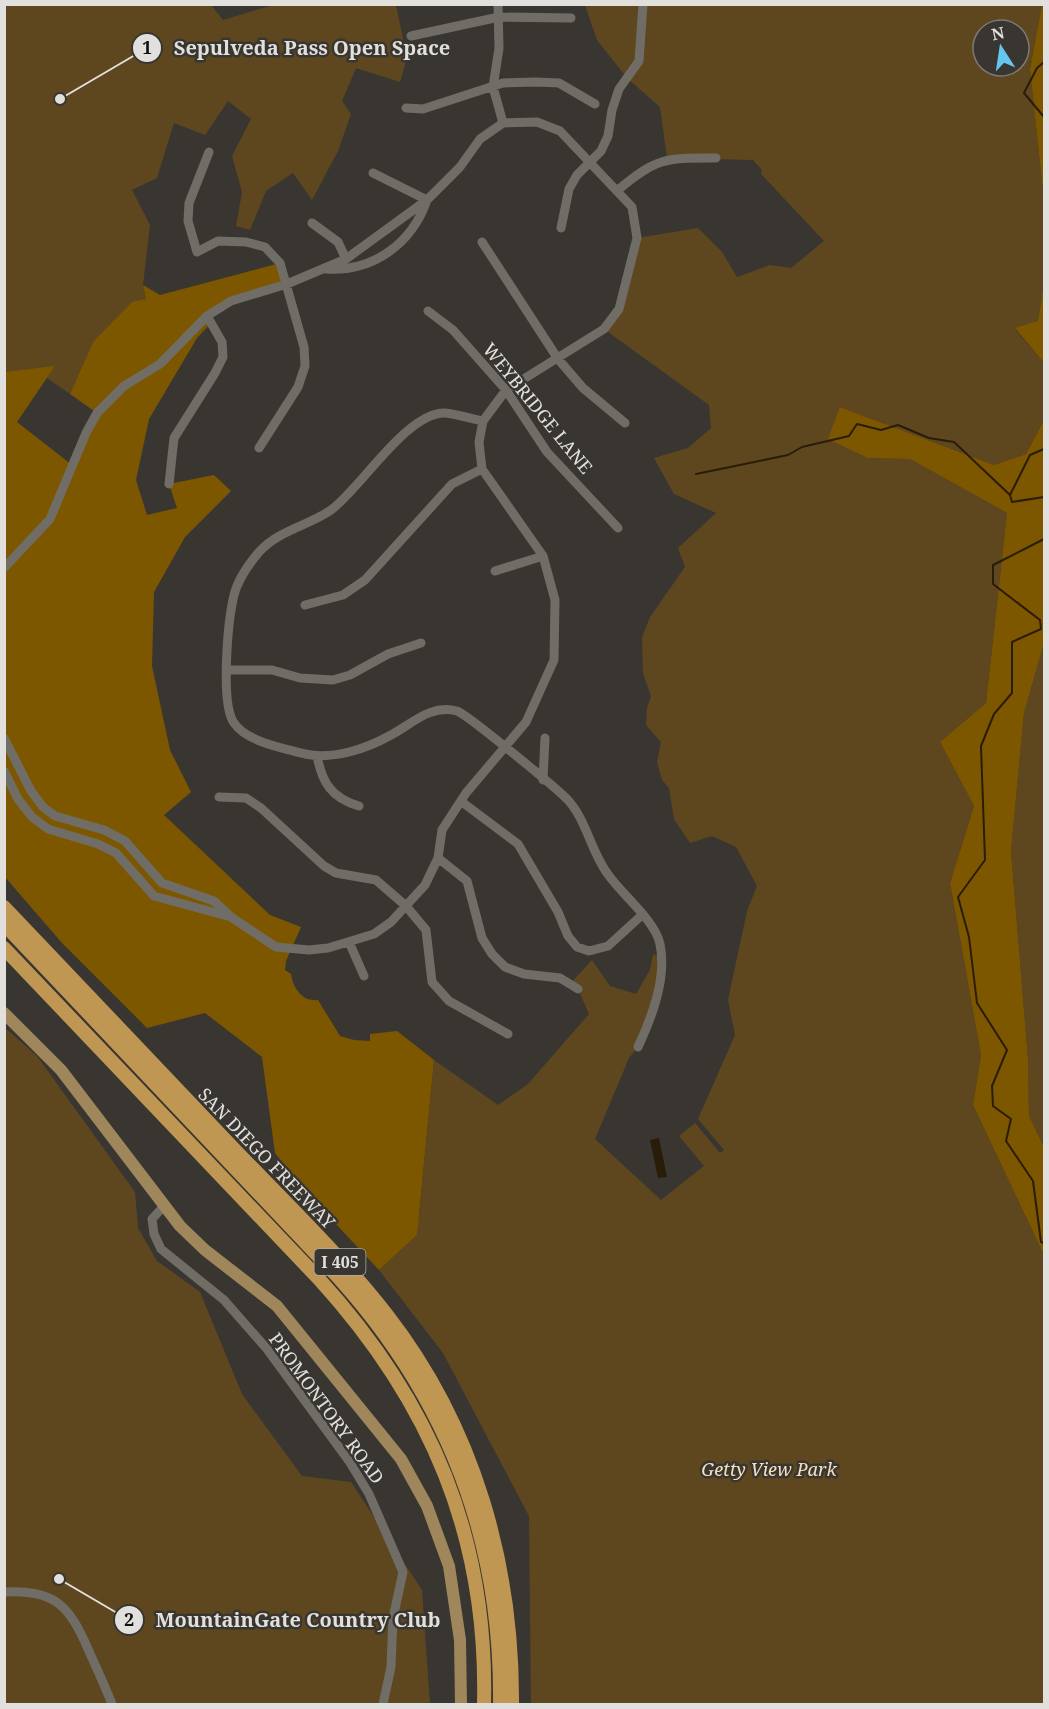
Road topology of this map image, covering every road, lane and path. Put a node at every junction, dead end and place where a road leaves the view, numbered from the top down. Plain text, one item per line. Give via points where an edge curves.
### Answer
1 (498, 4) edge
2 (643, 4) edge
3 (498, 17) junction
4 (571, 18) dead end
5 (411, 36) dead end
6 (493, 87) junction
7 (595, 104) dead end
8 (406, 108) dead end
9 (503, 123) junction
10 (209, 152) dead end
11 (717, 158) dead end
12 (591, 162) junction
13 (374, 173) dead end
14 (618, 190) junction
15 (427, 200) junction
16 (312, 223) dead end
17 (561, 228) dead end
18 (482, 242) dead end
19 (346, 259) junction
20 (321, 269) junction
21 (287, 284) junction
22 (428, 311) dead end
23 (207, 316) junction
24 (558, 359) junction
25 (506, 390) junction
26 (483, 421) junction
27 (625, 423) dead end
28 (259, 448) dead end
29 (482, 469) junction
30 (169, 484) dead end
31 (618, 528) dead end
32 (543, 556) junction
33 (4, 568) edge
34 (495, 571) dead end
35 (305, 605) dead end
36 (421, 643) dead end
37 (227, 670) junction
38 (4, 738) edge
39 (545, 738) dead end
40 (504, 748) junction
41 (316, 756) junction
42 (4, 771) edge
43 (543, 780) junction
44 (219, 797) dead end
45 (462, 802) junction
46 (359, 806) dead end
47 (438, 858) junction
48 (406, 906) junction
49 (4, 908) edge
50 (642, 915) junction
51 (231, 917) junction
52 (4, 924) edge
53 (4, 937) edge
54 (349, 942) junction
55 (4, 948) edge
56 (364, 976) dead end
57 (578, 989) dead end
58 (4, 1013) edge
59 (508, 1034) dead end
60 (638, 1047) dead end
61 (164, 1206) junction
62 (4, 1592) edge
63 (112, 1704) edge
64 (383, 1704) edge
65 (461, 1704) edge
66 (484, 1704) edge
67 (492, 1704) edge
68 (500, 1704) edge
69 (512, 1704) edge

1 - 3 street
2 - 12 street via 639,61 619,89 608,136
3 - 4 street
3 - 5 street
3 - 6 street via 499,48
6 - 7 street via 503,83 559,84
6 - 8 street via 423,110
6 - 9 street
9 - 12 street via 537,122 560,131
9 - 15 street via 480,140
10 - 21 street via 189,203 188,221 196,252 218,241 266,247 280,263
11 - 14 street via 667,158 643,169
12 - 14 street
12 - 17 street via 569,189
13 - 15 street
14 - 24 street via 632,207 637,238 619,309 604,329
15 - 19 street
15 - 20 street via 412,230 387,254 356,267
16 - 19 street via 338,242
18 - 24 street
19 - 20 street
20 - 21 street
21 - 23 street via 231,301
21 - 28 street via 304,347 305,366 298,387
22 - 25 street, WEYBRIDGE LANE via 453,330
23 - 30 street via 222,342 223,357 174,438
23 - 33 street via 160,364 124,386 97,413 50,519
24 - 25 street
24 - 27 street via 583,388
25 - 26 street
25 - 31 street, WEYBRIDGE LANE via 547,452
26 - 29 street via 479,442
26 - 37 street via 443,413 424,419 335,507 318,519 282,533 261,551 243,573 234,594
29 - 32 street
29 - 35 street via 452,484 365,580 343,595
32 - 34 street
32 - 40 street via 555,600 554,660 526,722
36 - 37 street via 333,680 300,678 272,670
37 - 41 street via 227,710 235,724 249,736
38 - 51 street via 43,807 55,816 104,830 125,841 162,883 214,901
39 - 43 street
40 - 41 street via 458,712 435,711 352,752
40 - 43 street
40 - 45 street
41 - 46 street via 328,789 344,802
42 - 51 street via 25,808 48,829 116,853 154,896
43 - 50 street via 568,801 608,875
44 - 48 street via 246,798 324,866 336,873 376,880
45 - 47 street via 442,830
45 - 50 street via 518,844 572,942 589,951 608,946
47 - 48 street via 425,885
47 - 57 street via 467,881 482,938 492,954 505,966 524,974 560,978
48 - 54 street via 374,934
48 - 59 street via 426,930 432,982 449,1001
49 - 69 highway, SAN DIEGO FREEWAY / I 405 via 369,1293 424,1370 454,1425 490,1523 510,1629
50 - 60 street via 660,940 662,957 650,1023
51 - 54 street via 276,947 309,950
52 - 68 highway via 339,1278 409,1369 441,1426 479,1525 494,1593
53 - 67 highway via 342,1292 400,1368 448,1460 476,1543 492,1649
54 - 56 street
55 - 66 highway, I 405 via 327,1288 362,1328 396,1377 438,1456 464,1533 480,1618
58 - 61 main road via 62,1070
61 - 64 street, PROMONTORY ROAD via 152,1219 161,1249 224,1300 267,1349 362,1480 395,1551 402,1580 393,1618 391,1667
61 - 65 main road via 205,1250 277,1306 379,1428 410,1472 436,1526 448,1566 458,1622
62 - 63 street via 48,1596 67,1610 78,1624

